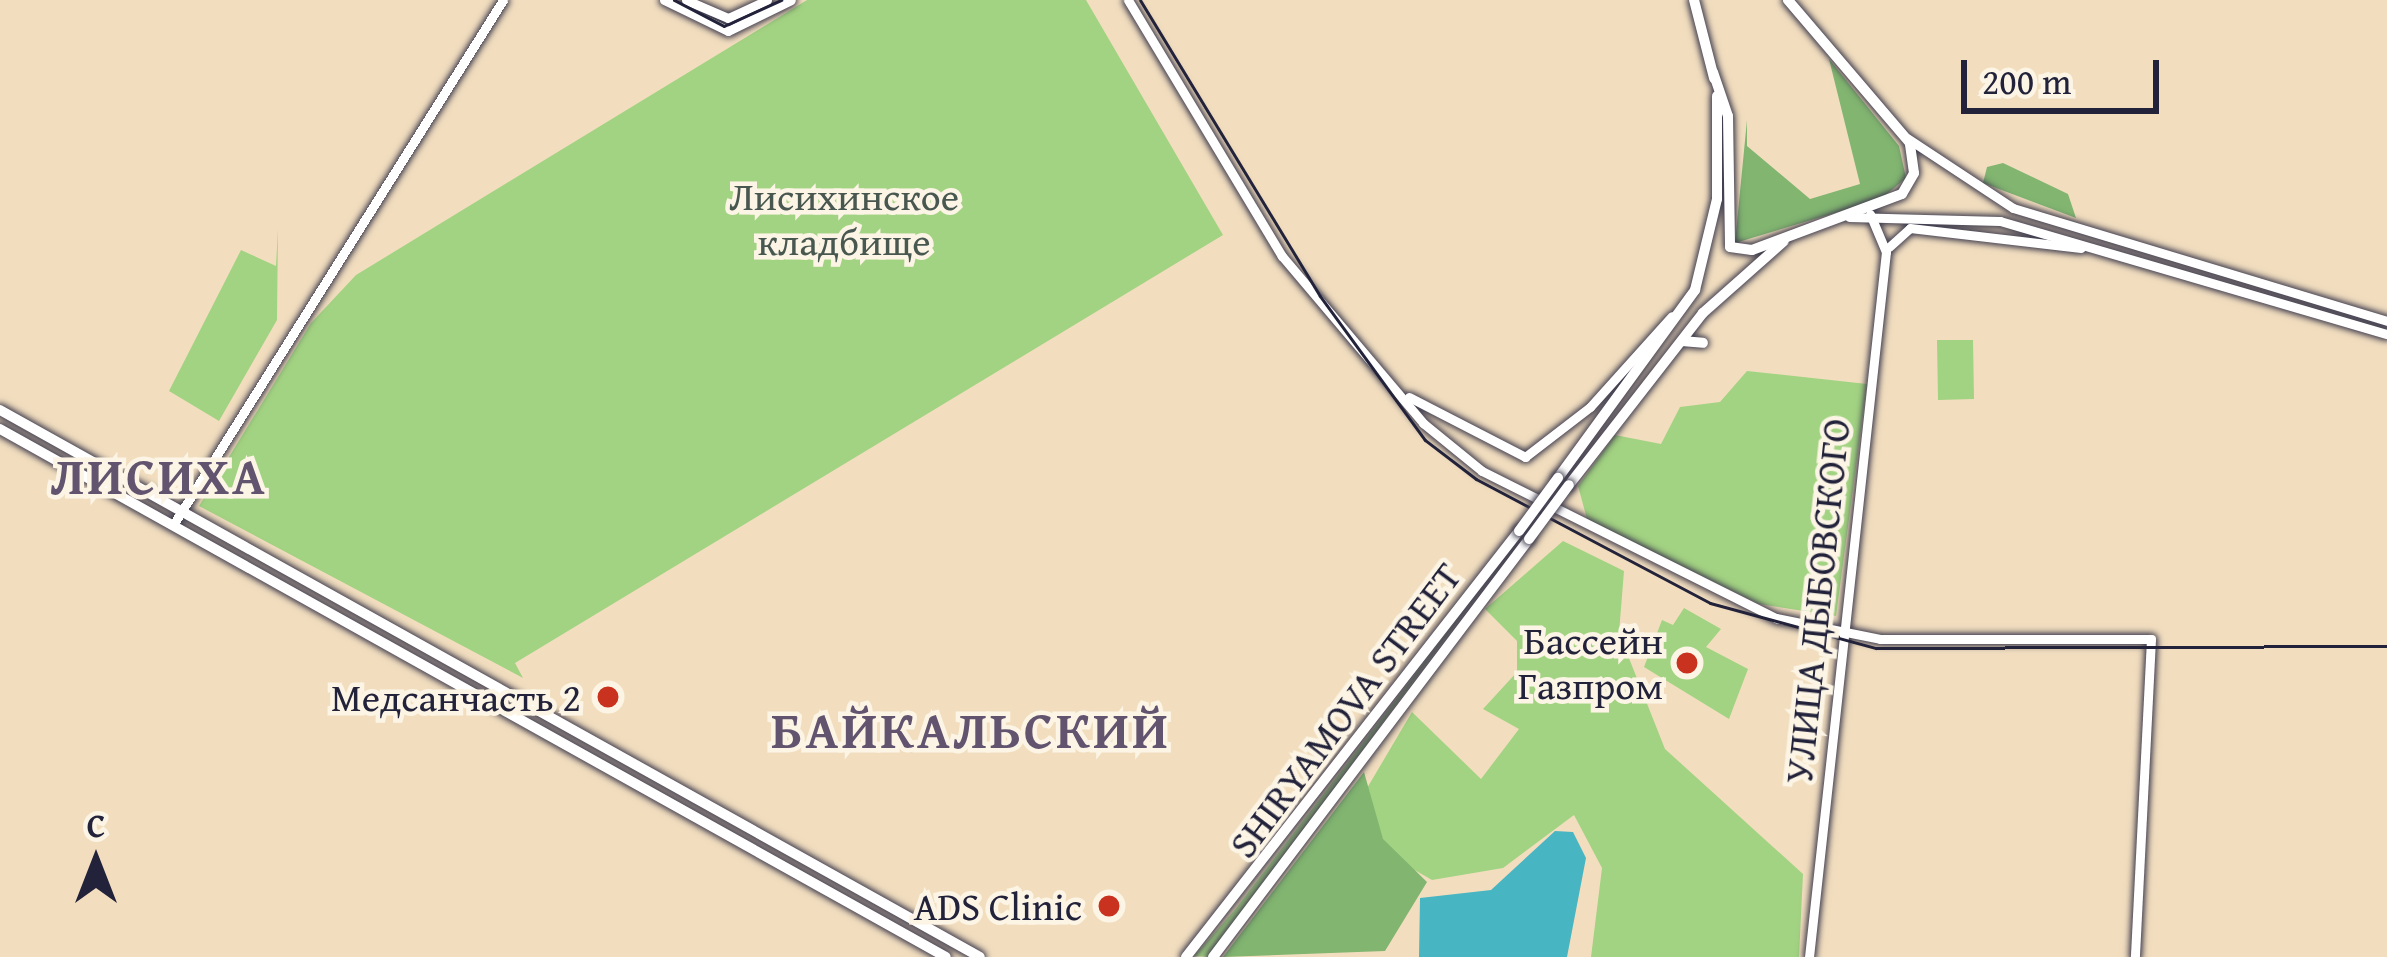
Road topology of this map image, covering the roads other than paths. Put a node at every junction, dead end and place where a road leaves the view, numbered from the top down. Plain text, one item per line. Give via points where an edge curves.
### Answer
1 (503, 0) edge
2 (664, 0) edge
3 (686, 0) edge
4 (767, 0) edge
5 (791, 0) edge
6 (1128, 0) edge
7 (1694, 0) edge
8 (1788, 0) edge
9 (1714, 71) junction
10 (1907, 138) junction
11 (1870, 214) junction
12 (1825, 220) junction
13 (1790, 236) junction
14 (2086, 248) junction
15 (1886, 252) junction
16 (2237, 263) dead end
17 (2236, 276) junction
18 (1686, 305) junction
19 (2387, 321) edge
20 (2387, 334) edge
21 (1702, 343) dead end
22 (1671, 351) junction
23 (1384, 370) junction
24 (1649, 401) dead end
25 (1632, 404) junction
26 (0, 410) edge
27 (0, 429) edge
28 (1465, 432) junction
29 (1461, 456) junction
30 (1563, 482) junction
31 (182, 511) junction
32 (173, 526) junction
33 (1846, 633) junction
34 (1224, 926) junction
35 (946, 957) edge
36 (980, 957) edge
37 (1186, 957) edge
38 (1213, 957) edge
39 (1809, 957) edge
40 (2135, 957) edge

1 - 31 main road
2 - 5 main road via 728,31
3 - 4 main road via 728,18
6 - 23 main road via 1282,256
7 - 9 main road
8 - 10 main road
9 - 13 main road via 1728,116 1726,241 1745,251
9 - 18 main road via 1718,199
10 - 12 main road via 1915,164 1906,190
10 - 17 main road via 2013,208
11 - 12 main road
11 - 14 main road via 1982,218
11 - 15 main road
12 - 13 main road
13 - 22 main road
14 - 15 main road via 2064,254 1910,228
14 - 20 main road
15 - 33 main road, УЛИЦА ДЫБОВСКОГО
16 - 17 main road
17 - 19 main road
18 - 28 main road via 1536,452 1516,457
18 - 30 main road
21 - 22 main road
22 - 25 main road
23 - 28 main road
23 - 29 main road
24 - 25 main road
25 - 30 main road
26 - 31 main road
27 - 32 main road
28 - 29 main road via 1449,438
29 - 33 main road via 1736,605
30 - 34 main road, SHIRYAMOVA STREET, bridge
31 - 32 main road
31 - 36 main road
32 - 35 main road
33 - 39 main road, УЛИЦА ДЫБОВСКОГО
33 - 40 main road via 2151,639
34 - 37 main road
34 - 38 main road

